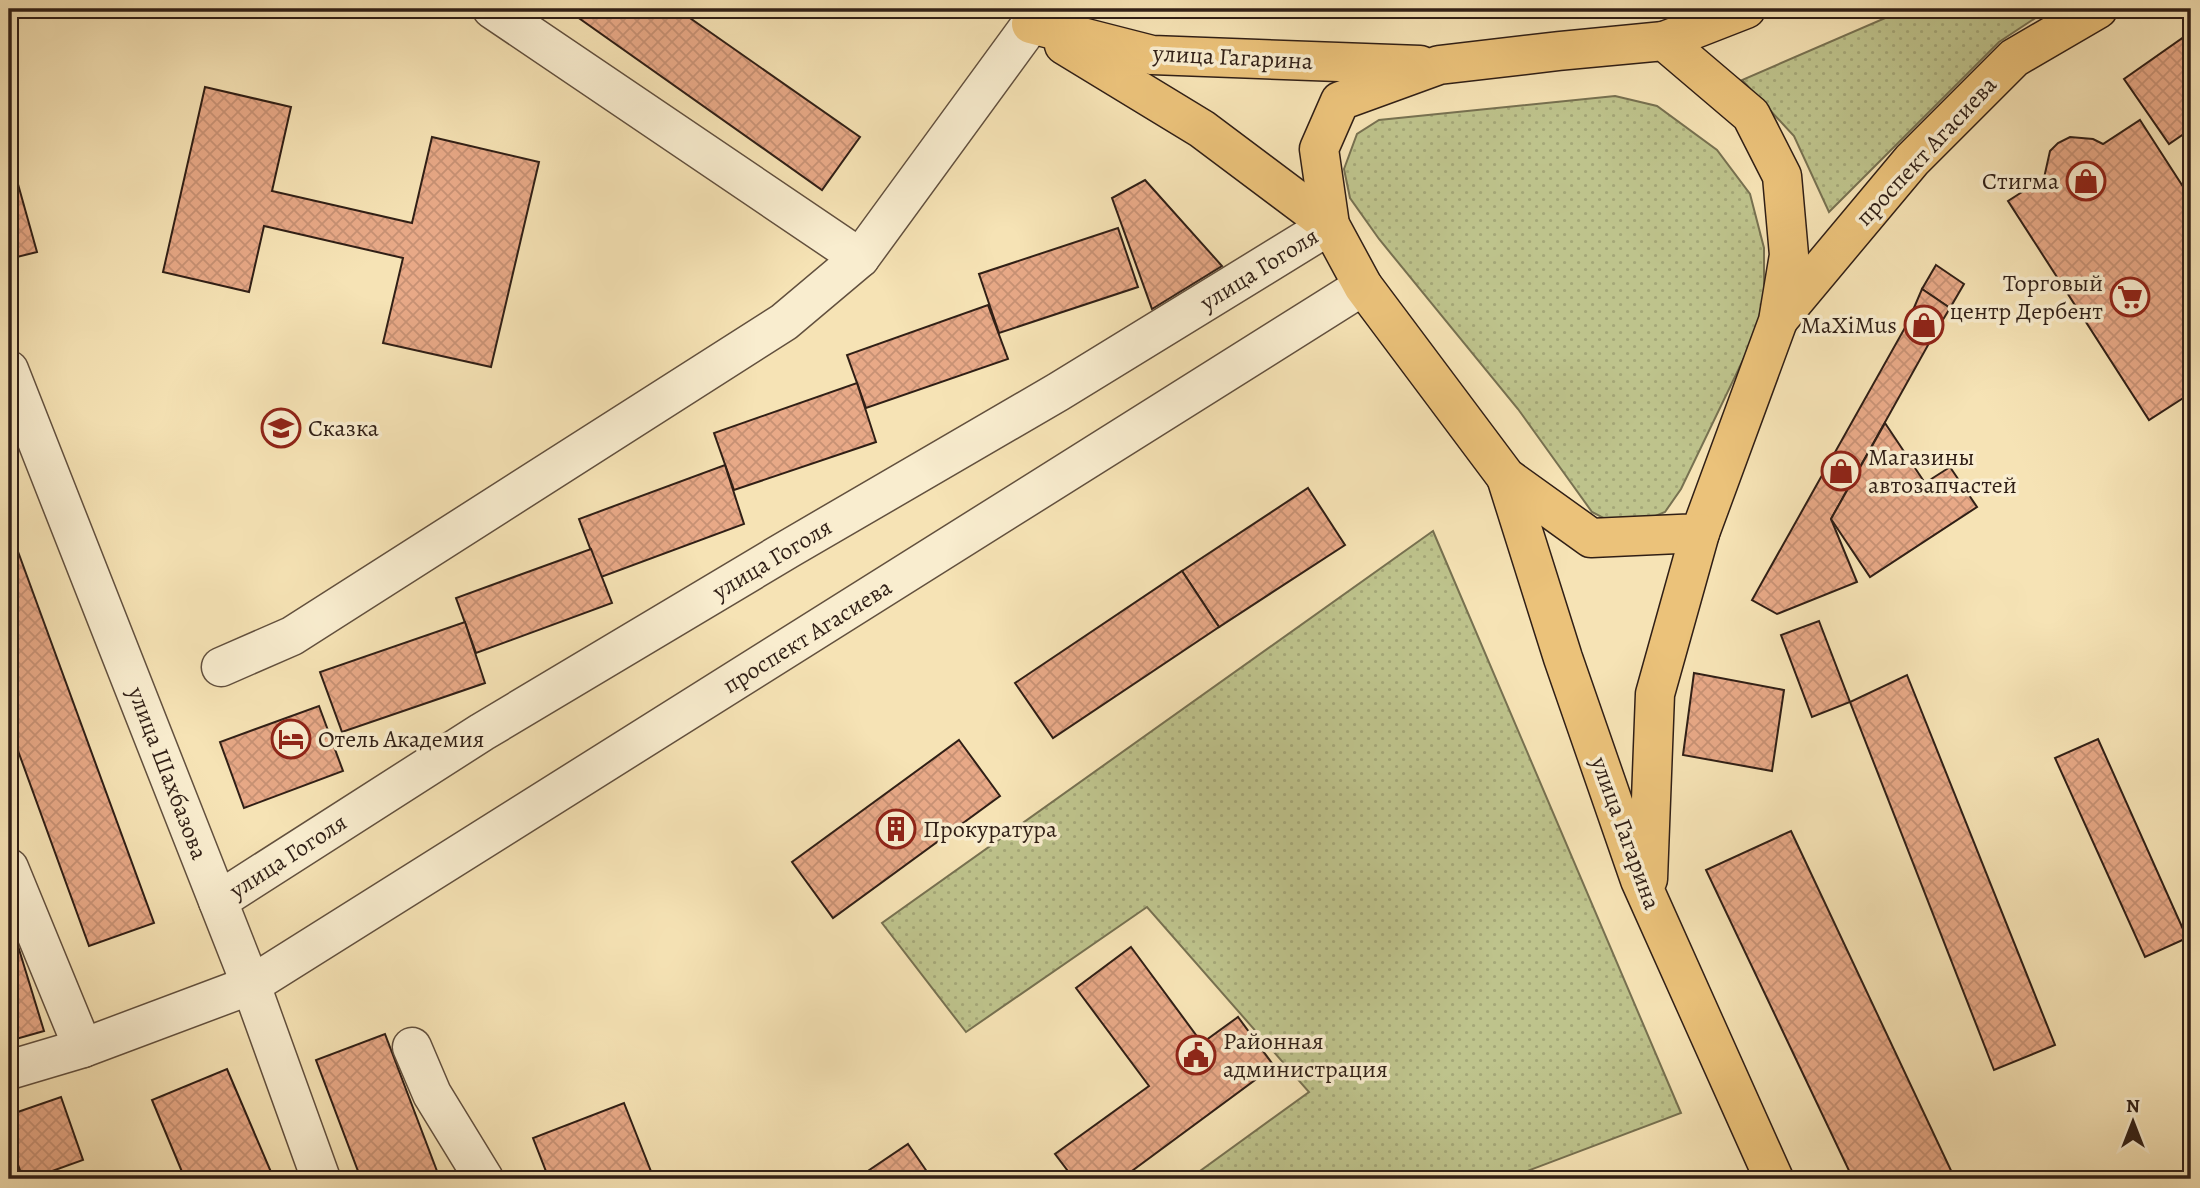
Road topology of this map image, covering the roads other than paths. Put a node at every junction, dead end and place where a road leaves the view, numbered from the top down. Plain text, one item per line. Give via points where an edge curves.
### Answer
1 (492, 9) edge
2 (1746, 9) edge
3 (2098, 9) edge
4 (1029, 14) edge
5 (1664, 41) junction
6 (1439, 65) junction
7 (1330, 225) junction
8 (860, 258) junction
9 (1363, 286) junction
10 (1778, 321) junction
11 (9, 370) edge
12 (1506, 477) junction
13 (1700, 533) junction
14 (221, 667) dead end
15 (9, 868) edge
16 (218, 901) junction
17 (251, 985) junction
18 (412, 1047) dead end
19 (83, 1048) junction
20 (9, 1070) edge
21 (321, 1179) edge
22 (484, 1179) edge
23 (1776, 1179) edge

1 - 8 street
2 - 5 main road
3 - 10 main road, проспект Агасиева via 2014,58 1912,160
4 - 6 main road, улица Гагарина via 1152,55
4 - 7 main road, улица Гагарина via 1202,129
4 - 8 street
5 - 6 main road
5 - 10 main road via 1751,115 1782,176 1789,255
6 - 7 main road via 1340,101 1319,149
7 - 9 main road
7 - 16 street, улица Гоголя via 1058,392 482,732
8 - 14 street via 749,345 292,636
9 - 12 main road
9 - 17 street, проспект Агасиева
10 - 13 main road, улица Гагарина
11 - 16 street, улица Шахбазова
12 - 13 main road via 1591,538
12 - 23 main road, улица Гагарина via 1640,880
13 - 23 main road, улица Гагарина via 1655,694 1648,880
15 - 19 street
16 - 17 street, улица Шахбазова
17 - 19 street
17 - 21 street, улица Шахбазова
18 - 22 street via 432,1094
19 - 20 street

